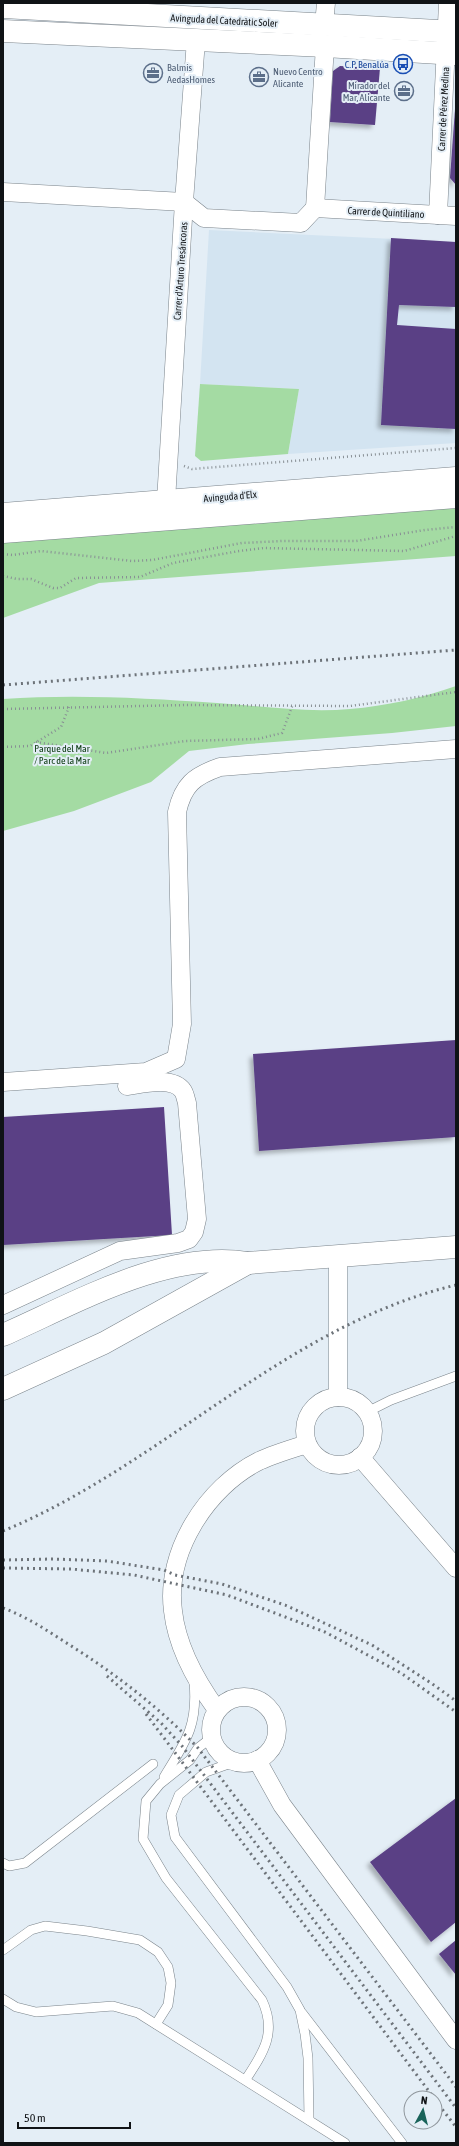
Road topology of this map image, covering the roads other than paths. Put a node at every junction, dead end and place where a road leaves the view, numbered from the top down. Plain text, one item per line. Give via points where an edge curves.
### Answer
1 (326, 3) edge
2 (448, 3) edge
3 (3, 7) edge
4 (72, 7) edge
5 (198, 21) edge
6 (3, 31) edge
7 (451, 32) edge
8 (70, 34) junction
9 (325, 35) junction
10 (451, 54) edge
11 (3, 192) edge
12 (184, 202) junction
13 (315, 208) junction
14 (438, 215) junction
15 (456, 216) edge
16 (456, 478) edge
17 (456, 497) edge
18 (166, 501) junction
19 (3, 514) edge
20 (3, 532) edge
21 (456, 749) edge
22 (3, 1082) edge
23 (3, 1094) edge
24 (456, 1248) edge
25 (338, 1256) junction
26 (248, 1264) junction
27 (3, 1305) edge
28 (3, 1335) edge
29 (456, 1376) edge
30 (3, 1389) edge
31 (338, 1397) junction
32 (367, 1412) junction
33 (307, 1444) junction
34 (360, 1457) junction
35 (456, 1568) edge
36 (192, 1671) junction
37 (217, 1710) junction
38 (211, 1738) junction
39 (257, 1760) junction
40 (234, 1762) junction
41 (153, 1764) dead end
42 (160, 1784) junction
43 (3, 1864) edge
44 (3, 1950) edge
45 (3, 1999) edge
46 (300, 2010) junction
47 (156, 2024) junction
48 (456, 2040) edge
49 (246, 2079) junction
50 (309, 2120) junction
51 (345, 2143) edge
52 (402, 2143) edge

1 - 9 street
2 - 7 street, Carrer de Pérez Medina
3 - 4 main road, Avinguda del Catedràtic Soler
4 - 5 main road, Avinguda del Catedràtic Soler
4 - 8 street
5 - 8 main road, Avinguda del Catedràtic Soler
5 - 9 main road, Avinguda del Catedràtic Soler
5 - 12 street, Carrer d'Arturo Tresáncoras
6 - 8 main road, Avinguda del Catedràtic Soler
7 - 9 main road, Avinguda del Catedràtic Soler
7 - 10 street, Carrer de Pérez Medina
9 - 10 main road, Avinguda del Catedràtic Soler
9 - 13 street
10 - 14 street, Carrer de Pérez Medina
11 - 12 street
12 - 13 street via 204,218 301,223
12 - 18 street, Carrer d'Arturo Tresáncoras
13 - 14 street, Carrer de Quintiliano
14 - 15 street, Carrer de Quintiliano
16 - 18 main road, Avinguda d'Elx
17 - 20 main road, Avinguda d'Elx
18 - 19 main road, Avinguda d'Elx
21 - 22 street via 220,767 205,772 190,782 181,796 177,812 182,1024 176,1059 146,1072
23 - 27 street via 167,1083 176,1085 184,1092 187,1103 197,1219 194,1232 189,1239 120,1252
24 - 25 main road
25 - 26 main road
25 - 31 street
26 - 28 main road via 230,1260 208,1260 154,1272 113,1286
26 - 30 main road via 104,1343
29 - 32 lane
31 - 32 street via 354,1401
31 - 33 street via 317,1404 310,1412 305,1422
32 - 34 street via 371,1421 371,1440
33 - 34 street via 321,1460 331,1463 351,1462
33 - 36 street via 265,1459 237,1475 218,1490 189,1530 175,1575 172,1610 178,1636
34 - 35 street
36 - 37 street
36 - 42 lane via 196,1703 194,1721
37 - 38 street via 211,1724
37 - 39 street via 225,1702 235,1698 257,1699 266,1705 277,1724 277,1735 273,1746
38 - 40 street via 224,1757
38 - 42 lane via 198,1748 190,1760
39 - 40 street via 249,1763
39 - 48 street via 282,1805
40 - 46 lane via 206,1772 179,1795 171,1815 175,1837 287,1986
41 - 43 lane via 25,1863 9,1866
42 - 49 lane via 146,1801 143,1839 166,1878 262,2000 268,2014 269,2034 265,2048
44 - 47 lane via 31,1930 45,1926 140,1940 158,1952 168,1967 171,1983 168,2005
45 - 47 lane via 16,2007 36,2012 114,2006 138,2013
46 - 50 lane via 308,2058
46 - 52 lane
47 - 49 lane
49 - 50 lane
50 - 51 lane

